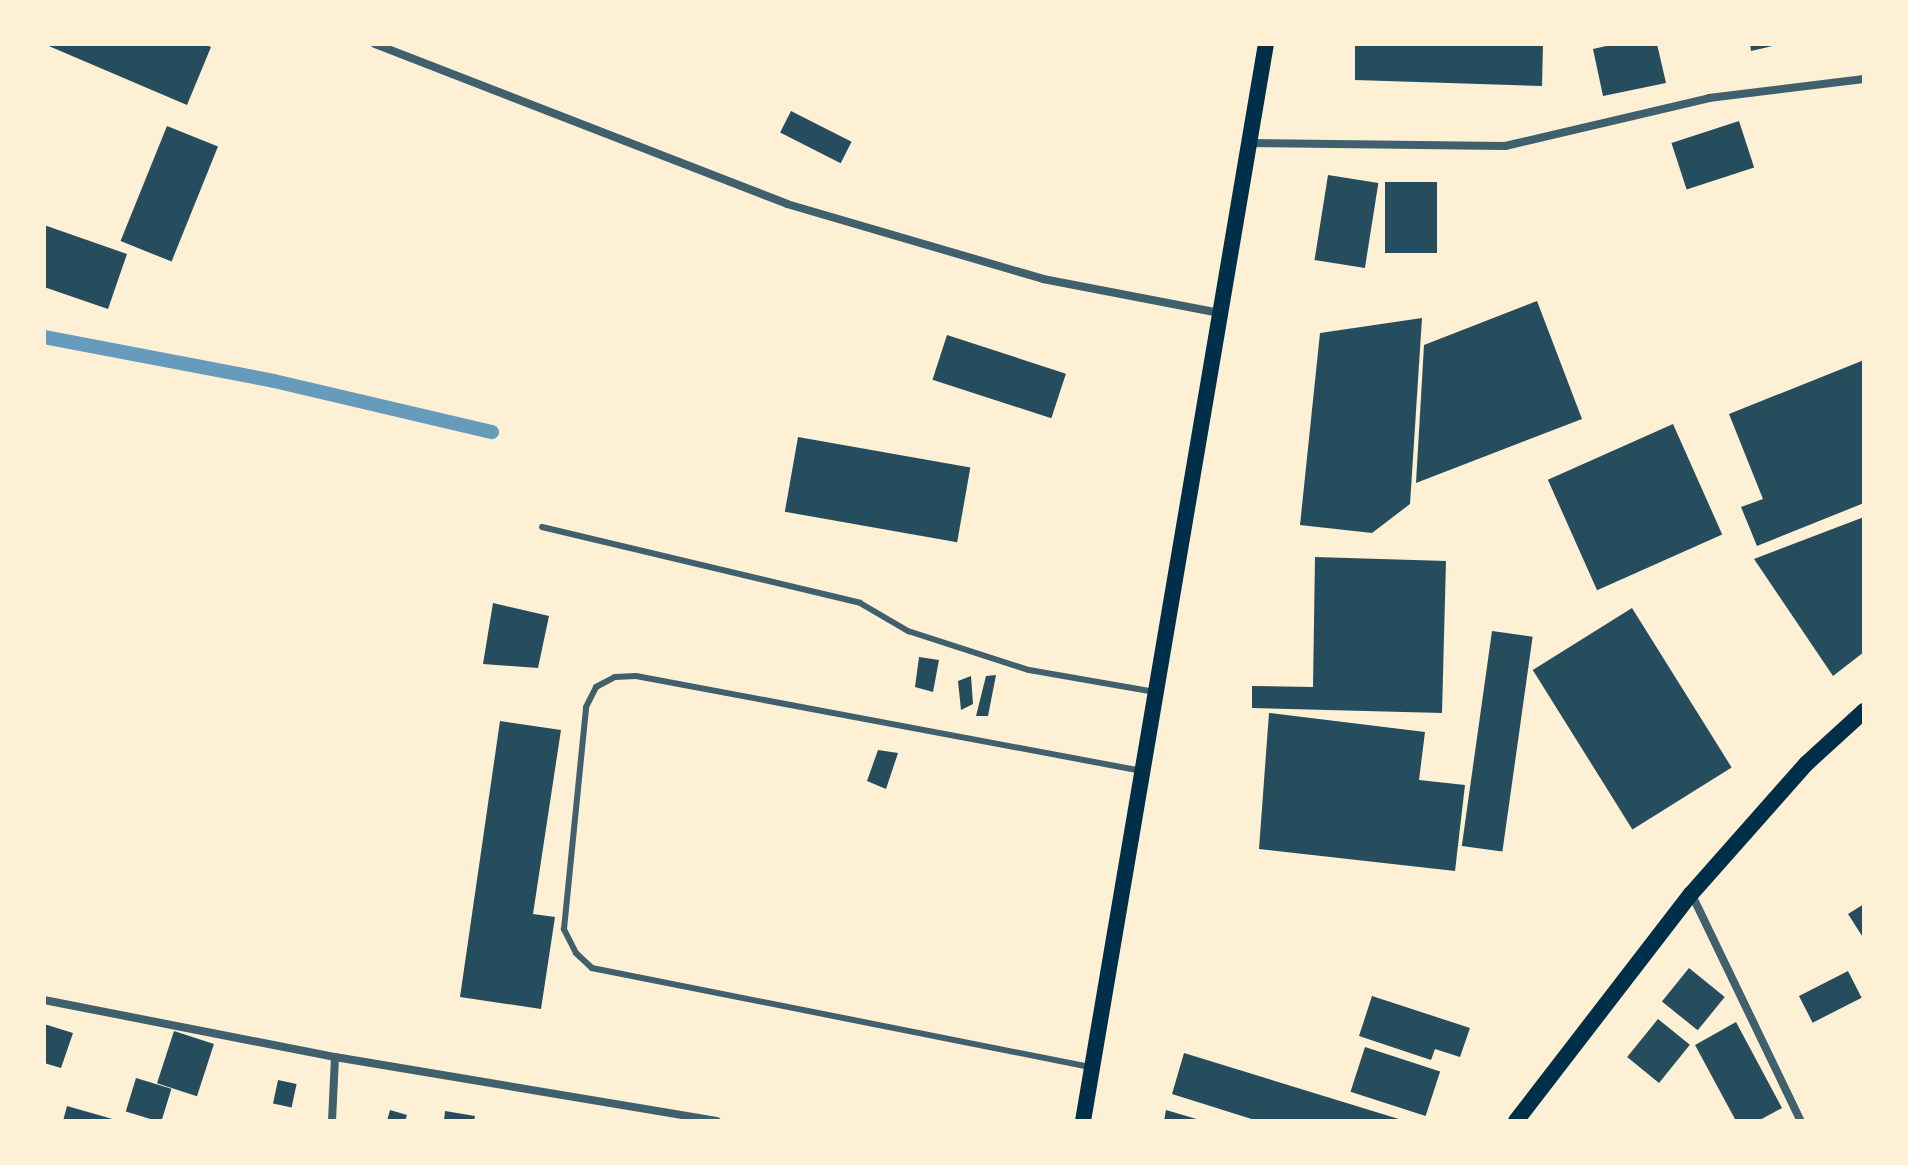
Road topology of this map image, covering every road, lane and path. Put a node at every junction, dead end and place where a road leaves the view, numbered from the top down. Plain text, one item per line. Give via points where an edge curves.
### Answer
1 (375, 44) edge
2 (1266, 44) edge
3 (1864, 79) edge
4 (1250, 143) junction
5 (1220, 313) junction
6 (542, 527) dead end
7 (1155, 692) junction
8 (1864, 711) edge
9 (1142, 771) junction
10 (1691, 894) junction
11 (44, 1000) edge
12 (335, 1057) junction
13 (1092, 1068) junction
14 (332, 1121) edge
15 (717, 1121) edge
16 (1083, 1121) edge
17 (1516, 1121) edge
18 (1801, 1121) edge

1 - 5 street via 787,204 1043,279
2 - 4 main road
3 - 4 street via 1709,98 1505,146
4 - 5 main road
5 - 7 main road
6 - 7 lane via 860,603 908,631 1029,670
7 - 9 main road
8 - 10 main road via 1806,764
9 - 13 main road
9 - 13 lane via 636,676 615,677 596,687 586,707 564,929 576,953 592,968
10 - 17 main road
10 - 18 street
11 - 12 street
12 - 14 street
12 - 15 street
13 - 16 main road

